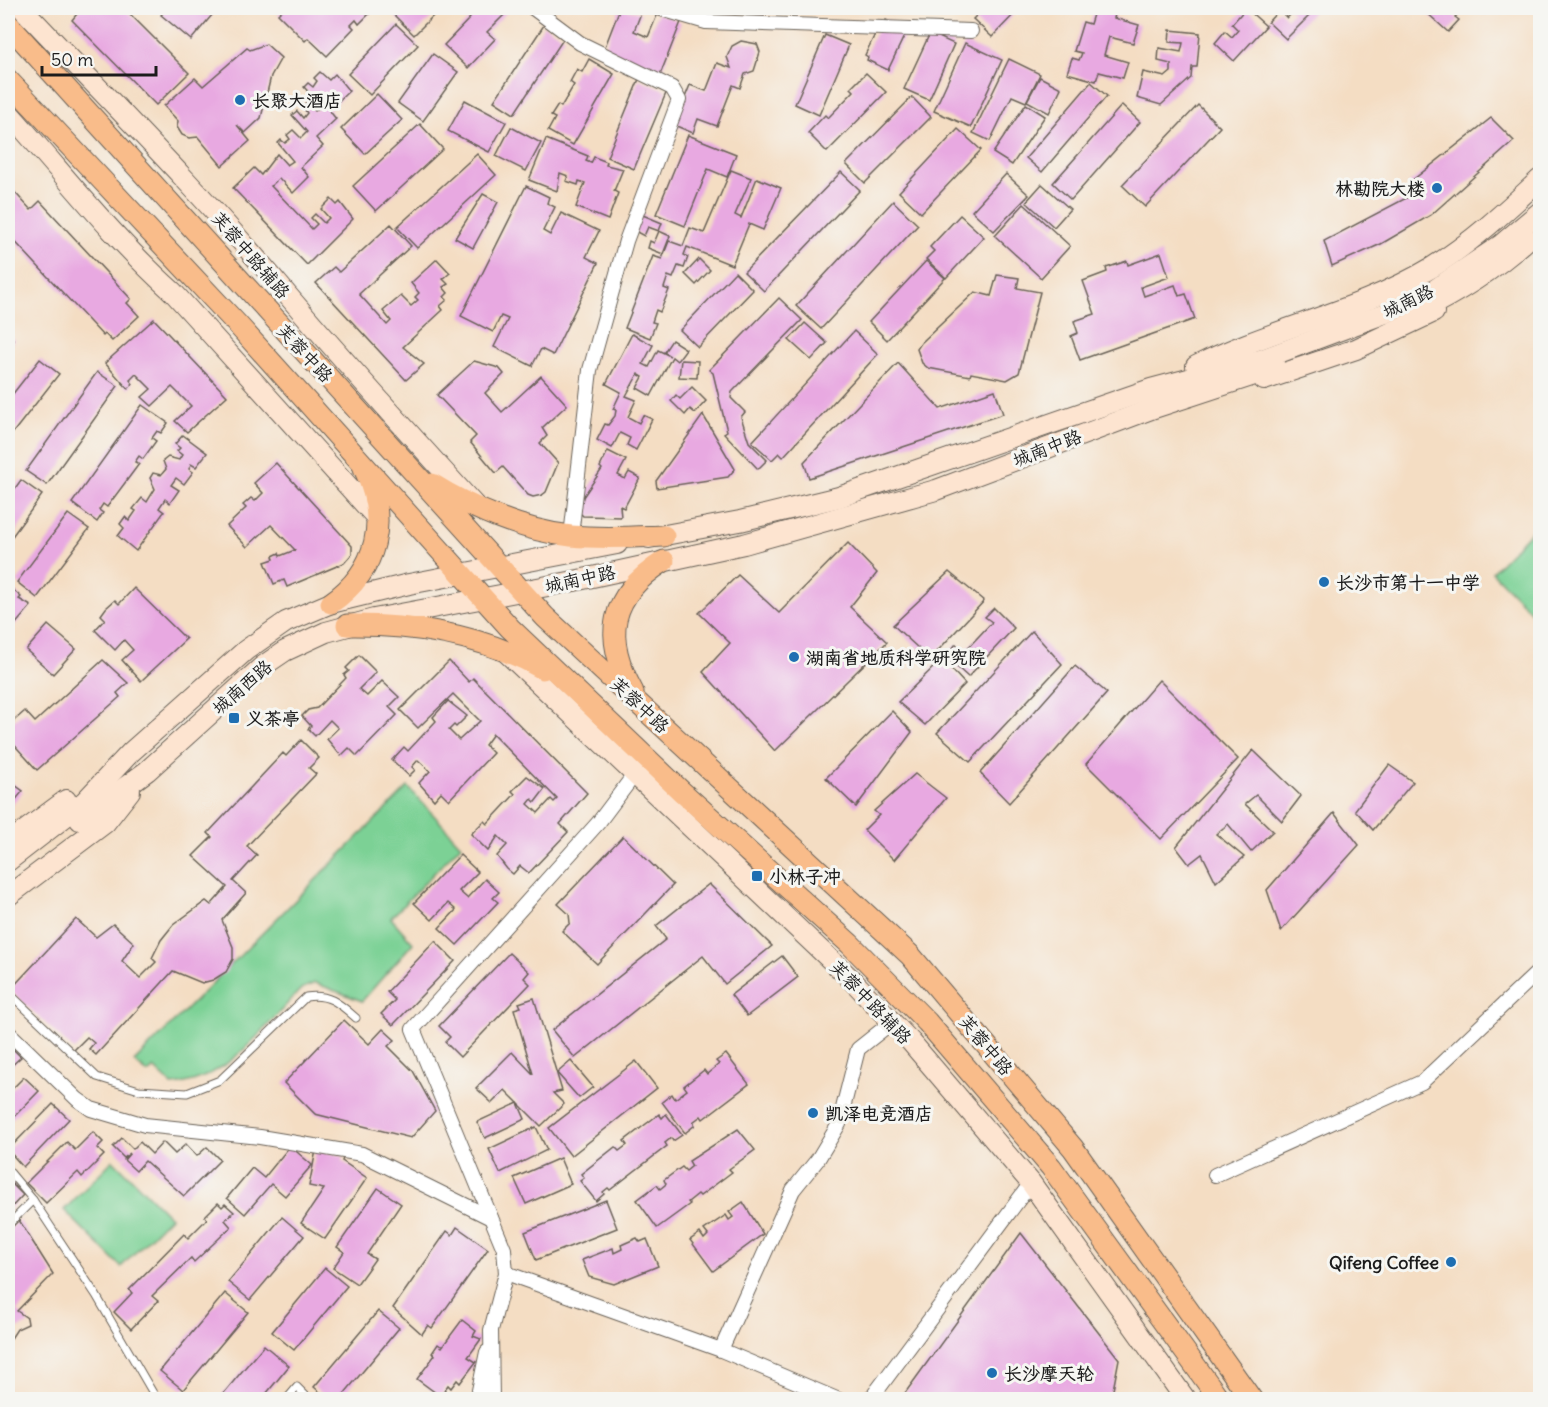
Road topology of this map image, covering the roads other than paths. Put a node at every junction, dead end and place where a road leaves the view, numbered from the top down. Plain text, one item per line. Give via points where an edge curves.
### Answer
1 (22, 8) edge
2 (533, 8) edge
3 (658, 8) edge
4 (8, 24) edge
5 (970, 31) dead end
6 (8, 80) edge
7 (8, 112) edge
8 (1540, 179) edge
9 (1540, 212) edge
10 (1540, 227) edge
11 (1540, 239) edge
12 (1262, 366) junction
13 (1152, 398) junction
14 (360, 459) junction
15 (417, 474) junction
16 (476, 507) junction
17 (376, 517) junction
18 (571, 536) junction
19 (664, 536) junction
20 (664, 561) junction
21 (498, 565) junction
22 (462, 573) junction
23 (521, 591) junction
24 (483, 598) junction
25 (331, 603) junction
26 (347, 625) junction
27 (505, 651) junction
28 (562, 679) junction
29 (650, 715) junction
30 (131, 752) junction
31 (641, 766) junction
32 (147, 771) junction
33 (8, 843) edge
34 (8, 861) edge
35 (8, 876) edge
36 (8, 896) edge
37 (1540, 970) edge
38 (8, 992) edge
39 (356, 1018) dead end
40 (892, 1022) junction
41 (8, 1032) edge
42 (8, 1170) edge
43 (1215, 1175) dead end
44 (1031, 1183) junction
45 (33, 1200) junction
46 (492, 1218) junction
47 (8, 1225) edge
48 (506, 1273) junction
49 (491, 1330) junction
50 (721, 1350) junction
51 (493, 1394) edge
52 (157, 1400) edge
53 (286, 1400) edge
54 (310, 1400) edge
55 (477, 1400) edge
56 (839, 1400) edge
57 (870, 1400) edge
58 (1186, 1400) edge
59 (1220, 1400) edge
60 (1252, 1400) edge

1 - 16 main road, 芙蓉中路辅路 via 206,204
2 - 18 street via 580,43 672,88 679,100 626,241 590,370
3 - 5 street via 706,22
4 - 15 main road, 芙蓉中路
6 - 14 main road, 芙蓉中路
7 - 17 main road via 86,204 136,259 173,292
8 - 13 main road via 1484,231 1430,268 1356,304 1263,336
9 - 12 main road, 城南路 via 1502,244 1434,290
10 - 12 main road, 城南中路 via 1504,261 1447,299 1391,324
11 - 13 main road via 1524,255 1446,306 1356,348 1223,392
12 - 13 main road, 城南中路
13 - 19 main road, 城南中路 via 838,497
13 - 20 main road, 城南中路 via 936,490 744,544
14 - 17 main road via 369,477
14 - 22 main road, 芙蓉中路
15 - 16 main road
15 - 21 main road, 芙蓉中路
16 - 18 main road via 539,530
17 - 25 main road via 374,548 368,565 348,591
18 - 19 main road
19 - 21 main road, 城南中路
20 - 23 main road, 城南中路
20 - 29 main road via 634,584 620,604 613,639 634,693
21 - 22 main road, 城南西路
21 - 23 main road, 芙蓉中路
22 - 24 main road, 芙蓉中路
22 - 25 main road, 城南西路
23 - 24 main road, 城南西路
23 - 29 main road, 芙蓉中路
24 - 26 main road, 城南西路
24 - 28 main road, 芙蓉中路
25 - 30 main road, 城南西路 via 286,622 246,650
26 - 27 main road via 428,628
26 - 32 main road, 城南西路 via 306,640 271,661
27 - 28 main road
27 - 31 main road, 芙蓉中路辅路
28 - 31 main road, 芙蓉中路
29 - 60 main road, 芙蓉中路 via 910,955 1072,1148
30 - 33 main road
30 - 34 main road, 城南西路 via 84,802
31 - 40 main road, 芙蓉中路辅路
31 - 46 street via 598,823 413,1029
31 - 59 main road, 芙蓉中路 via 850,944 934,1029 1051,1167
32 - 35 main road, 城南西路
32 - 36 main road via 105,823
37 - 43 street via 1422,1082
38 - 39 lane via 97,1077 139,1090 187,1093 220,1080 306,998 317,995 334,999
40 - 44 main road, 芙蓉中路辅路
40 - 50 street via 858,1049 839,1124 793,1190
41 - 46 street via 91,1109 145,1125 260,1137 362,1154
42 - 45 lane
44 - 57 street
44 - 58 main road, 芙蓉中路辅路
45 - 47 lane
45 - 52 lane via 91,1287
46 - 48 street via 504,1249
48 - 49 street
48 - 50 street
49 - 51 street
49 - 55 street
50 - 56 street
53 - 54 lane via 297,1388

